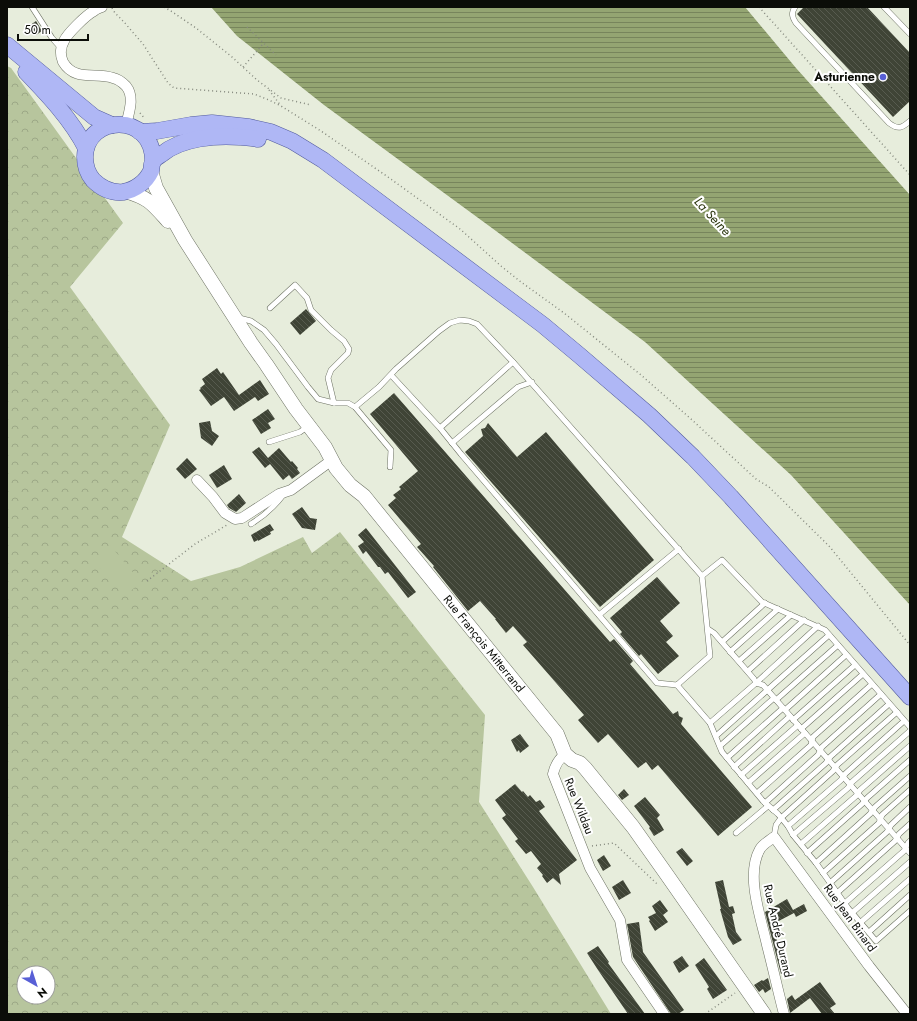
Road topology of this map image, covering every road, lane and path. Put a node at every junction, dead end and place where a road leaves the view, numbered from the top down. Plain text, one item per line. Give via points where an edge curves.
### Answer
1 (32, 7) edge
2 (102, 7) edge
3 (164, 7) edge
4 (759, 7) edge
5 (795, 7) edge
6 (884, 7) edge
7 (246, 27) dead end
8 (910, 34) edge
9 (263, 44) junction
10 (7, 45) edge
11 (61, 48) junction
12 (7, 51) edge
13 (276, 55) dead end
14 (243, 67) junction
15 (268, 88) junction
16 (311, 105) dead end
17 (281, 106) dead end
18 (910, 121) edge
19 (126, 127) junction
20 (86, 148) junction
21 (323, 160) junction
22 (152, 166) junction
23 (910, 175) edge
24 (125, 192) junction
25 (185, 240) junction
26 (270, 308) dead end
27 (234, 317) junction
28 (513, 362) junction
29 (391, 375) junction
30 (532, 382) junction
31 (334, 403) junction
32 (355, 407) junction
33 (309, 426) junction
34 (440, 428) junction
35 (270, 442) dead end
36 (452, 444) junction
37 (332, 460) junction
38 (390, 468) dead end
39 (197, 480) dead end
40 (285, 492) junction
41 (235, 519) junction
42 (251, 524) dead end
43 (679, 549) junction
44 (702, 576) junction
45 (147, 581) dead end
46 (765, 603) junction
47 (778, 609) junction
48 (599, 615) junction
49 (791, 615) junction
50 (804, 620) junction
51 (818, 626) junction
52 (708, 629) junction
53 (829, 635) junction
54 (722, 642) junction
55 (838, 645) junction
56 (730, 652) junction
57 (846, 655) junction
58 (739, 662) junction
59 (855, 665) junction
60 (748, 671) junction
61 (863, 674) junction
62 (756, 683) junction
63 (872, 684) junction
64 (677, 685) junction
65 (767, 690) junction
66 (881, 694) junction
67 (910, 697) edge
68 (775, 699) junction
69 (889, 704) junction
70 (784, 709) junction
71 (897, 712) junction
72 (792, 718) junction
73 (904, 720) junction
74 (710, 723) junction
75 (910, 727) edge
76 (802, 729) junction
77 (910, 731) edge
78 (716, 736) junction
79 (812, 741) junction
80 (720, 746) junction
81 (910, 746) edge
82 (821, 751) junction
83 (566, 754) junction
84 (727, 758) junction
85 (828, 760) junction
86 (910, 760) edge
87 (734, 767) junction
88 (835, 768) junction
89 (741, 775) junction
90 (910, 776) edge
91 (843, 777) junction
92 (748, 783) junction
93 (850, 785) junction
94 (910, 790) edge
95 (756, 793) junction
96 (858, 794) junction
97 (864, 801) junction
98 (767, 804) junction
99 (910, 808) edge
100 (773, 810) junction
101 (873, 811) junction
102 (781, 818) junction
103 (880, 820) junction
104 (910, 824) edge
105 (788, 826) junction
106 (889, 829) junction
107 (736, 833) dead end
108 (794, 836) junction
109 (774, 837) junction
110 (896, 838) junction
111 (910, 841) edge
112 (801, 844) junction
113 (582, 847) junction
114 (905, 848) junction
115 (807, 853) junction
116 (910, 853) edge
117 (910, 862) edge
118 (816, 863) junction
119 (823, 873) junction
120 (910, 879) edge
121 (830, 883) junction
122 (661, 886) dead end
123 (837, 893) junction
124 (910, 895) edge
125 (845, 903) junction
126 (910, 911) edge
127 (852, 913) junction
128 (861, 922) junction
129 (869, 932) junction
130 (744, 986) junction
131 (664, 1014) edge
132 (704, 1014) edge
133 (764, 1014) edge
134 (784, 1014) edge
135 (907, 1014) edge

1 - 11 lane
2 - 11 street via 93,11 69,33
3 - 14 path via 196,28
4 - 23 path
5 - 18 lane via 792,17 796,23 889,123 897,128
6 - 8 lane
7 - 9 path
9 - 13 path
9 - 14 path
10 - 19 main road via 94,117
11 - 19 street via 62,60 73,71 81,75 114,78 127,88 131,104
12 - 20 main road via 77,131
14 - 15 path
15 - 16 path via 281,98
15 - 17 path
19 - 20 main road via 102,129
19 - 21 main road via 157,131 212,124 249,127 271,132 292,141
19 - 22 main road via 147,138 153,154
20 - 24 main road via 85,162 97,184 115,192
21 - 22 main road via 267,141 240,137 210,137 179,144 167,150
21 - 67 main road via 543,325 649,415 731,497
22 - 24 main road via 146,179 139,186
22 - 25 street via 156,188
24 - 25 street via 139,195 151,202
25 - 27 street, Rue François Mitterrand
26 - 31 lane via 295,286 307,298 311,310 347,345 348,353 331,370 328,378
27 - 31 lane via 251,321 264,330 318,398
27 - 33 street, Rue François Mitterrand
28 - 29 lane via 477,324 460,320 439,331
28 - 30 lane
28 - 34 lane
29 - 32 lane
29 - 34 lane
30 - 36 lane via 518,387
30 - 43 lane
31 - 32 lane via 348,403
32 - 38 lane via 391,450
33 - 35 lane via 300,432
33 - 37 street, Rue François Mitterrand
34 - 36 lane
36 - 48 lane
37 - 40 street
37 - 83 street, Rue François Mitterrand via 344,478 364,496 557,734
39 - 41 street via 225,513
40 - 41 street via 242,518
40 - 42 lane via 264,516
41 - 45 path via 195,544
43 - 44 lane
43 - 48 lane
44 - 46 lane via 722,560
44 - 52 lane
46 - 47 lane
46 - 54 lane
47 - 49 lane
47 - 56 lane
48 - 64 lane via 657,683
49 - 50 lane
49 - 58 lane
50 - 51 lane
50 - 60 lane
51 - 53 lane
51 - 62 lane
52 - 54 lane
52 - 64 lane via 710,656
53 - 55 lane
53 - 65 lane
54 - 56 lane
55 - 57 lane
55 - 68 lane
56 - 58 lane
57 - 59 lane
57 - 70 lane
58 - 60 lane
59 - 61 lane
59 - 72 lane
60 - 62 lane
61 - 63 lane
61 - 76 lane
62 - 65 lane via 763,685
62 - 74 lane
63 - 66 lane
63 - 79 lane
64 - 74 lane
65 - 68 lane
65 - 78 lane
66 - 69 lane
66 - 82 lane via 822,747
68 - 70 lane
68 - 80 lane
69 - 71 lane
69 - 85 lane
70 - 72 lane
70 - 84 lane
71 - 73 lane
71 - 88 lane
72 - 76 lane
72 - 87 lane
73 - 75 lane
73 - 91 lane
74 - 78 lane
76 - 79 lane
76 - 89 lane
76 - 92 lane
77 - 93 lane
78 - 80 lane
79 - 82 lane
79 - 95 lane via 811,745
80 - 84 lane
81 - 96 lane
82 - 85 lane
82 - 98 lane
83 - 113 street, Rue Wildau via 557,761 553,774
83 - 130 street via 580,763 633,827
84 - 87 lane
85 - 88 lane
85 - 100 lane
86 - 97 lane
87 - 89 lane
88 - 91 lane
88 - 102 lane
89 - 92 lane
90 - 101 lane
91 - 93 lane
91 - 105 lane
92 - 95 lane
93 - 96 lane
93 - 108 lane
94 - 103 lane via 882,815
95 - 98 lane
96 - 97 lane
96 - 112 lane
97 - 101 lane
97 - 115 lane
98 - 100 lane
98 - 107 lane
99 - 106 lane
100 - 102 lane
101 - 103 lane
101 - 118 lane
102 - 105 lane
102 - 109 lane via 776,825
103 - 106 lane
103 - 119 lane
104 - 110 lane
105 - 108 lane
106 - 110 lane
106 - 121 lane
108 - 112 lane
109 - 134 street, Rue André Durand via 760,849 755,863 754,879 758,910
109 - 135 street, Rue Jean Binard
110 - 114 lane
110 - 123 lane via 895,842
111 - 114 lane
112 - 115 lane
113 - 122 path via 614,843
113 - 131 street, Rue Wildau via 590,868 620,920 627,960
114 - 116 lane
114 - 125 lane
115 - 118 lane
117 - 127 lane
118 - 119 lane
119 - 121 lane
120 - 128 lane
121 - 123 lane
123 - 125 lane
124 - 129 lane
125 - 127 lane
126 - 129 lane via 876,941
127 - 128 lane
128 - 129 lane
130 - 132 path
130 - 133 street

